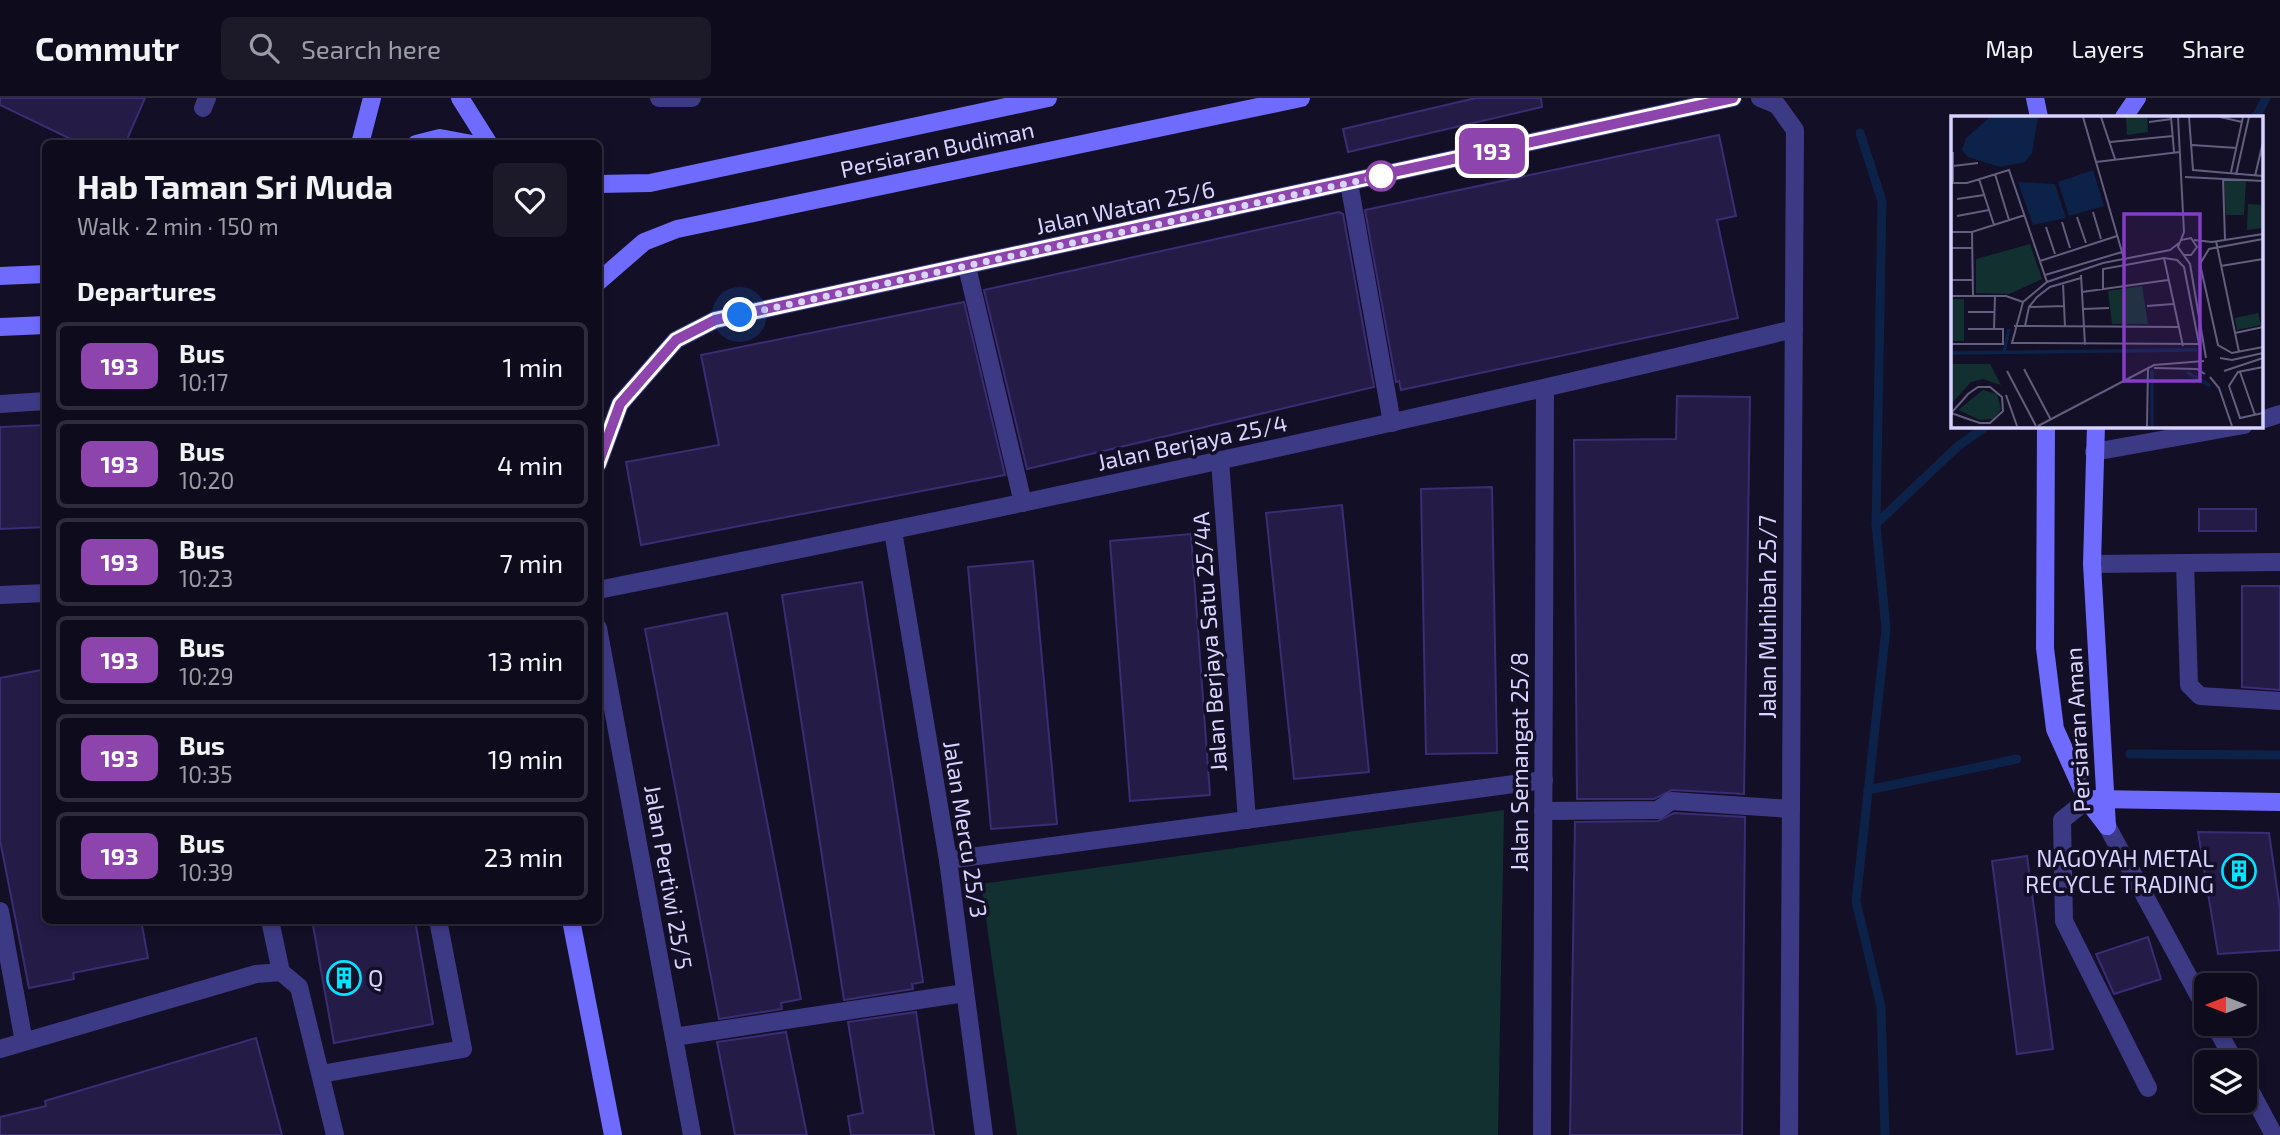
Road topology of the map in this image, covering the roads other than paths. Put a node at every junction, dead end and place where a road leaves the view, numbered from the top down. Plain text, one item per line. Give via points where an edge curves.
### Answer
1 (372, 98) edge
2 (460, 98) edge
3 (659, 98) edge
4 (692, 98) edge
5 (1048, 98) edge
6 (1301, 98) edge
7 (1733, 98) edge
8 (2035, 98) edge
9 (2137, 98) edge
10 (1768, 102) edge
11 (2039, 116) edge
12 (2125, 116) edge
13 (361, 140) edge
14 (432, 140) edge
15 (451, 140) edge
16 (486, 140) edge
17 (1349, 183) junction
18 (602, 184) edge
19 (967, 267) junction
20 (42, 274) edge
21 (0, 276) edge
22 (602, 279) edge
23 (42, 325) edge
24 (0, 327) edge
25 (1794, 329) junction
26 (1545, 390) junction
27 (42, 401) edge
28 (0, 404) edge
29 (2280, 414) edge
30 (2262, 420) edge
31 (1392, 423) junction
32 (2046, 427) edge
33 (2096, 427) edge
34 (2233, 427) edge
35 (2094, 452) junction
36 (602, 453) edge
37 (1220, 461) junction
38 (1023, 503) junction
39 (893, 531) junction
40 (2280, 562) edge
41 (2185, 563) junction
42 (2092, 564) junction
43 (602, 589) edge
44 (42, 593) edge
45 (0, 596) edge
46 (602, 650) edge
47 (2280, 701) edge
48 (1544, 780) junction
49 (2096, 799) junction
50 (2280, 802) edge
51 (1791, 809) junction
52 (1543, 811) junction
53 (1247, 820) junction
54 (948, 860) junction
55 (0, 911) edge
56 (271, 924) edge
57 (439, 924) edge
58 (572, 924) edge
59 (281, 972) junction
60 (2194, 987) edge
61 (965, 993) junction
62 (674, 1037) junction
63 (24, 1042) junction
64 (0, 1049) edge
65 (321, 1074) junction
66 (2148, 1088) dead end
67 (2257, 1104) edge
68 (335, 1135) edge
69 (613, 1135) edge
70 (692, 1135) edge
71 (984, 1135) edge
72 (1542, 1135) edge
73 (1789, 1135) edge
74 (2274, 1135) edge

1 - 13 street
2 - 16 street
3 - 4 street
5 - 18 street, Persiaran Budiman via 650,183
6 - 22 street, Persiaran Budiman via 677,229 644,242
7 - 17 street, Jalan Watan 25/6
8 - 11 street
9 - 12 street
10 - 25 street, Jalan Muhibah 25/7 via 1795,130
14 - 15 street
17 - 19 street, Jalan Watan 25/6
17 - 31 street
19 - 36 street, Jalan Watan 25/6 via 715,320 676,340 620,404
19 - 38 street
20 - 21 street
23 - 24 street
25 - 26 street, Jalan Berjaya 25/4
25 - 51 street, Jalan Muhibah 25/7
26 - 31 street, Jalan Berjaya 25/4
26 - 48 street, Jalan Semangat 25/8
27 - 28 street
29 - 30 street
31 - 37 street, Jalan Berjaya 25/4
32 - 49 street, Persiaran Aman via 2045,648 2055,729
33 - 35 street, Persiaran Aman
34 - 35 street
35 - 42 street, Persiaran Aman
37 - 38 street, Jalan Berjaya 25/4
37 - 53 street, Jalan Berjaya Satu 25/4A
38 - 39 street, Jalan Berjaya 25/4
39 - 43 street, Jalan Berjaya 25/4
39 - 54 street, Jalan Mercu 25/3
40 - 41 street
41 - 42 street
41 - 47 street via 2189,685 2200,696
42 - 49 street, Persiaran Aman
44 - 45 street
46 - 62 street, Jalan Pertiwi 25/5
48 - 52 street, Jalan Semangat 25/8
48 - 53 street
49 - 50 street
49 - 60 street, Persiaran Aman via 2106,826
49 - 66 street via 2062,821 2064,921
51 - 52 street via 1671,801 1658,810
51 - 73 street, Jalan Muhibah 25/7
52 - 72 street, Jalan Semangat 25/8
53 - 54 street
54 - 61 street, Jalan Mercu 25/3
55 - 63 street
56 - 59 street
57 - 65 street via 463,1049
58 - 69 street
59 - 63 street via 256,974
59 - 65 street via 299,987
61 - 62 street
61 - 71 street, Jalan Mercu 25/3
62 - 70 street, Jalan Pertiwi 25/5
63 - 64 street
65 - 68 street
67 - 74 street

